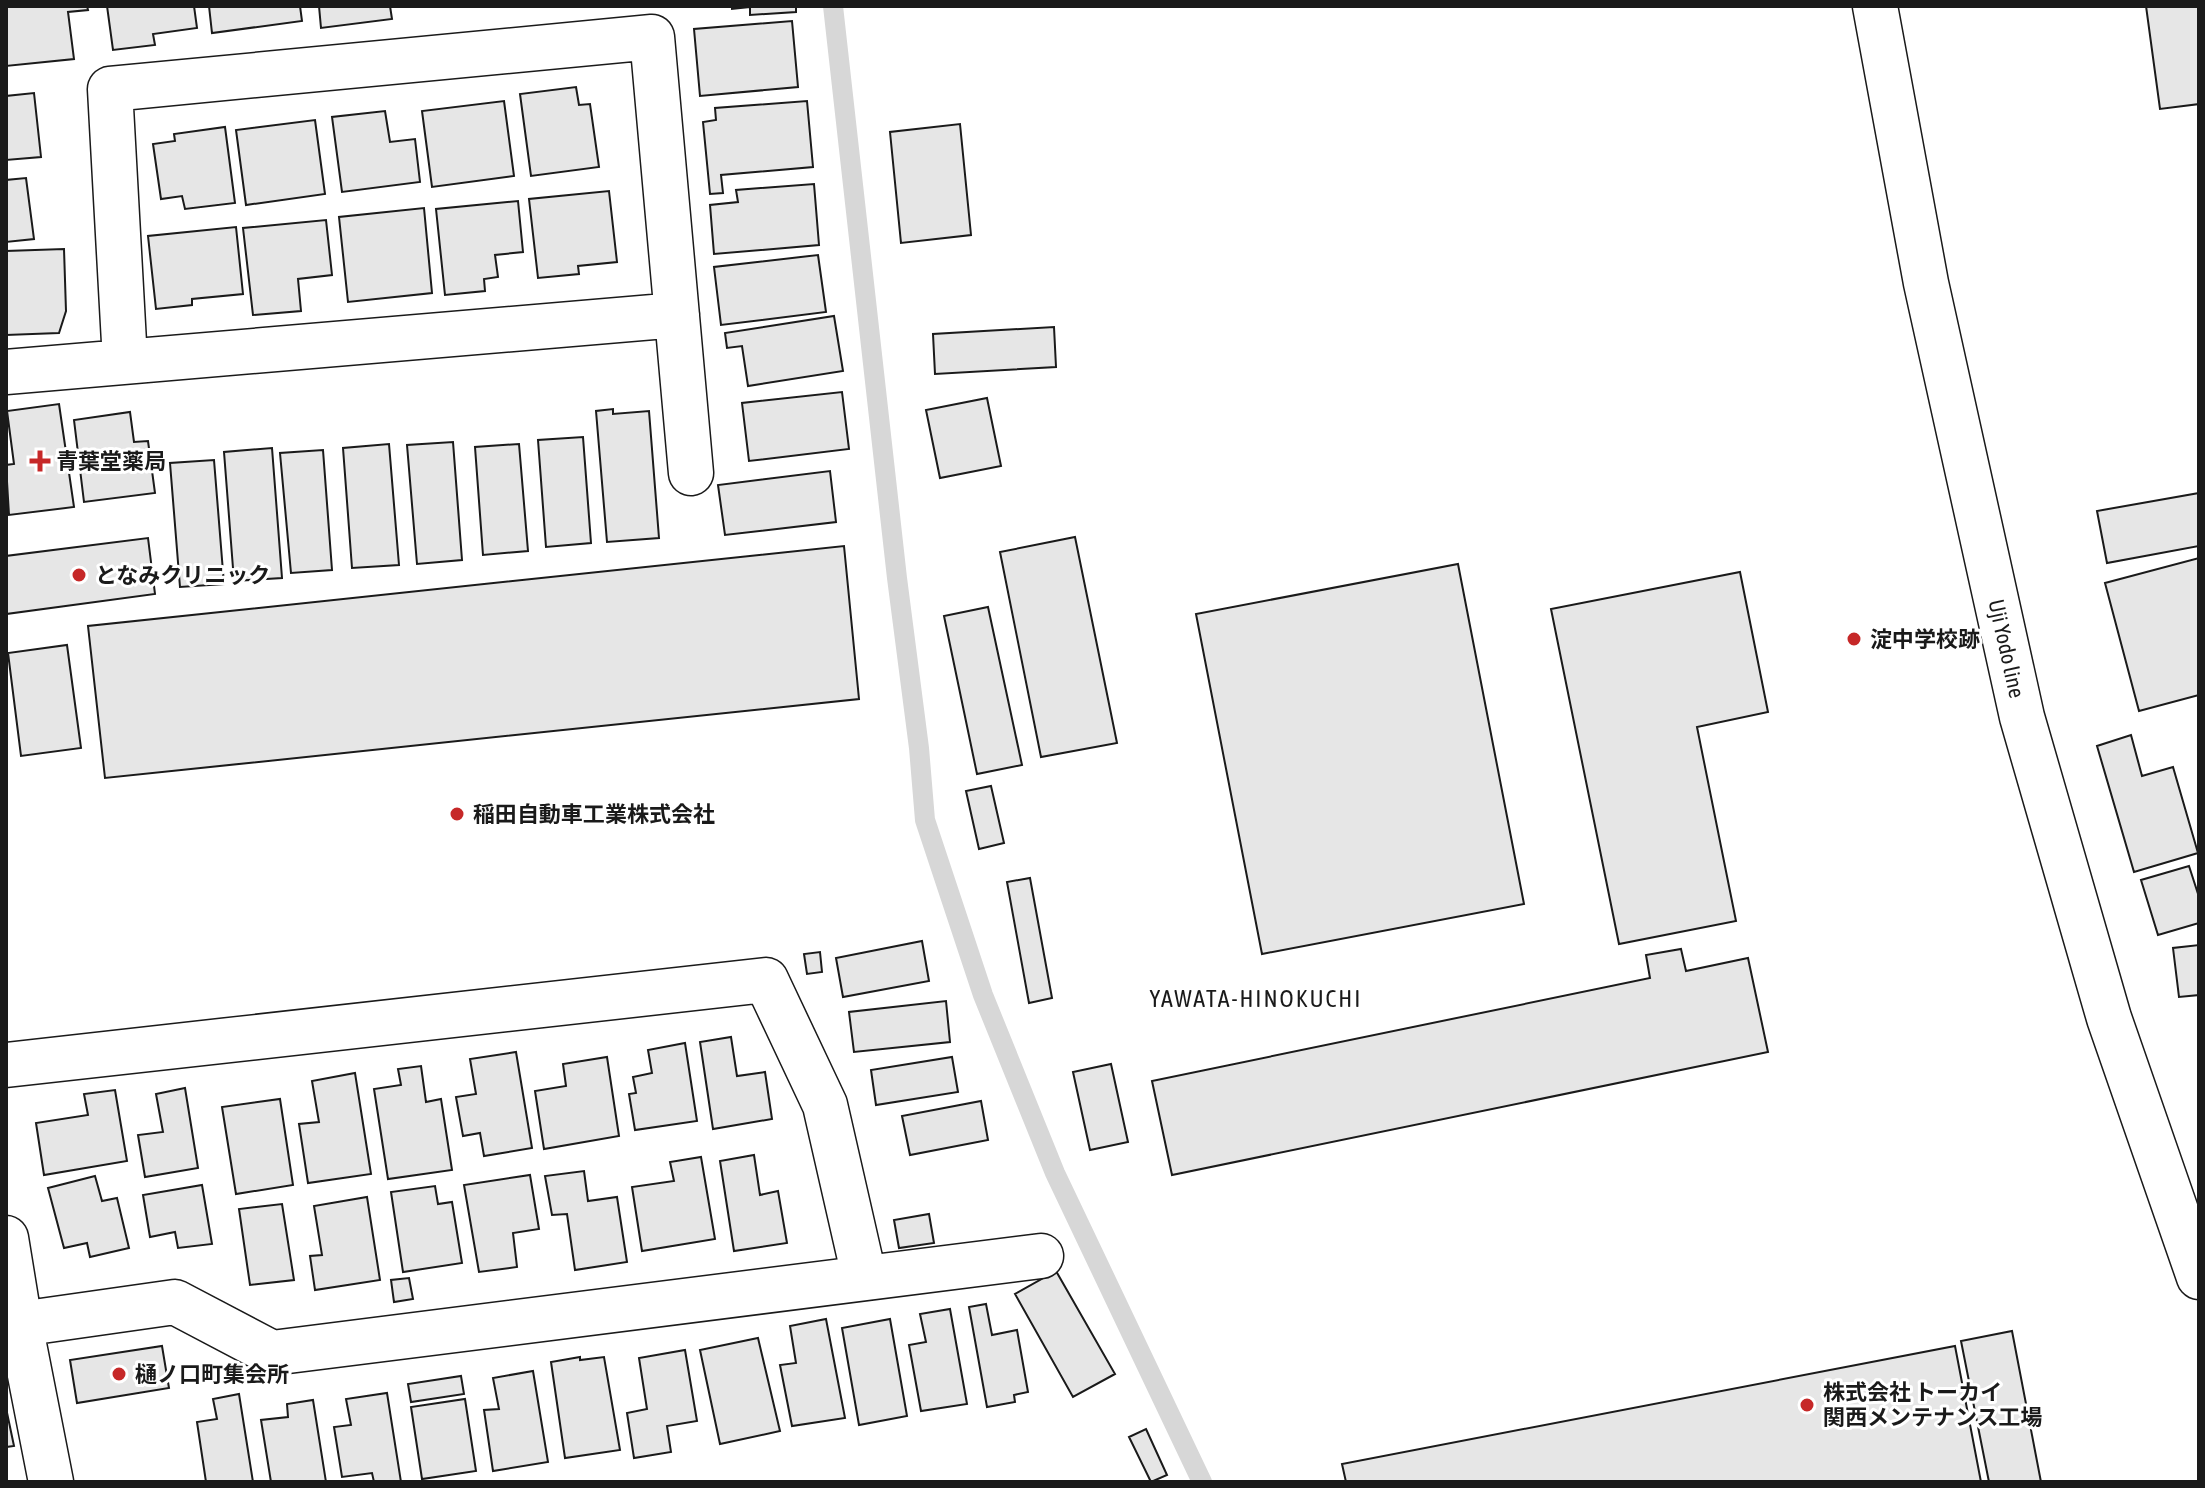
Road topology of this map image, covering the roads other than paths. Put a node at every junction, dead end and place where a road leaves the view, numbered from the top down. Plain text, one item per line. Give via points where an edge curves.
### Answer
1 (1875, 6) edge
2 (677, 315) junction
3 (125, 361) junction
4 (6, 372) edge
5 (691, 473) dead end
6 (6, 1065) edge
7 (6, 1238) edge
8 (1041, 1256) dead end
9 (864, 1276) junction
10 (2199, 1277) edge
11 (20, 1324) junction
12 (51, 1482) edge

1 - 10 street, Uji Yodo line via 1926,283 2022,717 2109,1018
2 - 3 street
2 - 3 street via 652,37 110,89
2 - 5 street
3 - 4 street
6 - 9 street via 766,980 825,1105
7 - 11 street
8 - 9 street
9 - 11 street via 272,1353 175,1302
11 - 12 street

